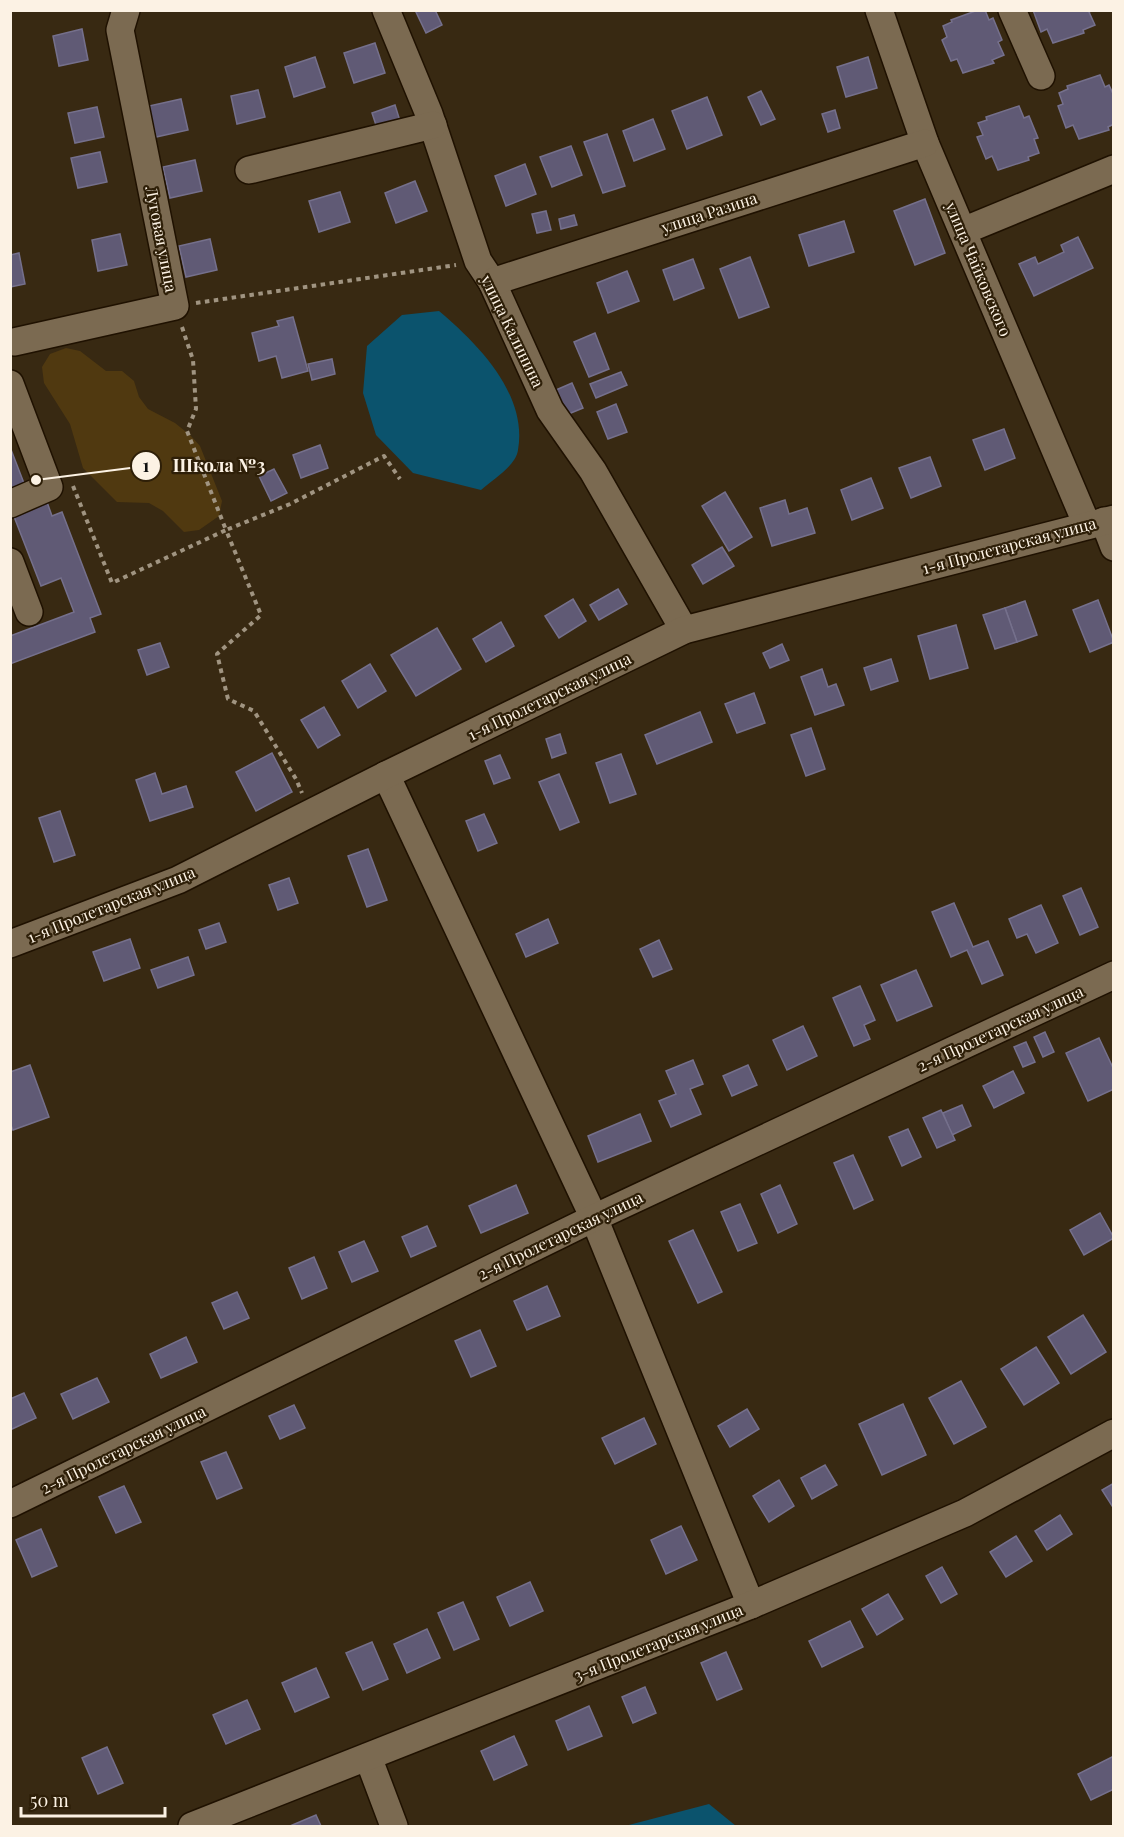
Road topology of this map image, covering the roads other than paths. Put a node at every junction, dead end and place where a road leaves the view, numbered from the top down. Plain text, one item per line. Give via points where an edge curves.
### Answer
1 (126, 10) edge
2 (386, 10) edge
3 (879, 10) edge
4 (1012, 10) edge
5 (1041, 76) dead end
6 (433, 125) junction
7 (925, 143) junction
8 (1113, 169) edge
9 (249, 171) dead end
10 (963, 231) junction
11 (485, 272) junction
12 (14, 342) dead end
13 (10, 384) edge
14 (10, 504) edge
15 (1102, 521) edge
16 (1113, 547) edge
17 (10, 562) edge
18 (29, 612) dead end
19 (684, 630) junction
20 (386, 775) junction
21 (10, 944) edge
22 (1113, 975) edge
23 (594, 1218) junction
24 (1113, 1433) edge
25 (10, 1504) edge
26 (751, 1605) junction
27 (368, 1757) junction
28 (192, 1827) edge
29 (394, 1827) edge

1 - 12 street, Луговая улица via 120,30 175,306
2 - 6 street, улица Калинина
3 - 7 street, улица Чайковского
4 - 5 street
6 - 9 street
6 - 11 street, улица Калинина
7 - 10 street, улица Чайковского
7 - 11 street, улица Разина
8 - 10 street
10 - 15 street, улица Чайковского
11 - 19 street, улица Калинина via 550,410 593,471
13 - 14 street via 50,488
15 - 16 street, улица Чайковского
15 - 19 street, 1-я Пролетарская улица
17 - 18 street
19 - 20 street, 1-я Пролетарская улица
20 - 21 street, 1-я Пролетарская улица via 178,880
20 - 23 street
22 - 23 street, 2-я Пролетарская улица
23 - 25 street, 2-я Пролетарская улица
23 - 26 street
24 - 26 street, 3-я Пролетарская улица via 965,1513
26 - 27 street, 3-я Пролетарская улица
27 - 28 street, 3-я Пролетарская улица
27 - 29 street

